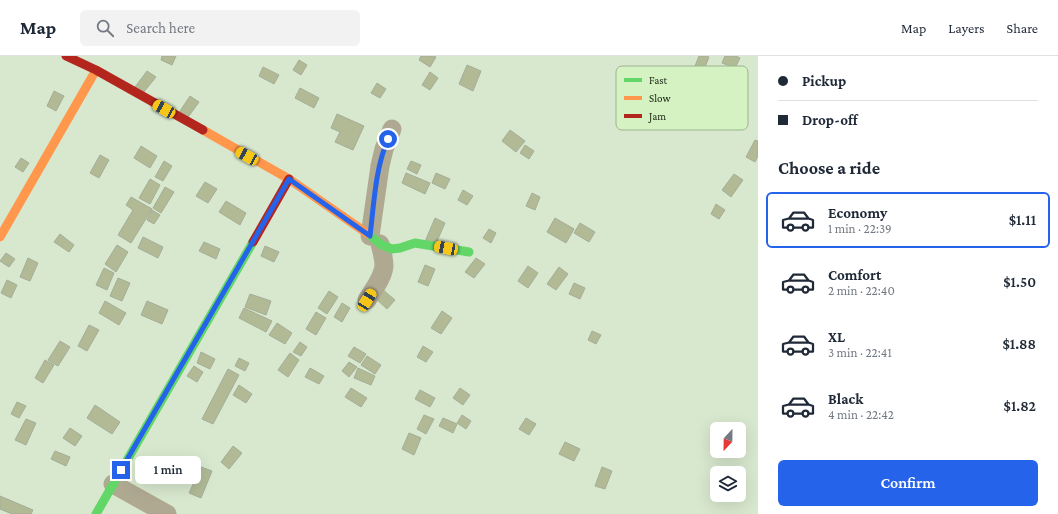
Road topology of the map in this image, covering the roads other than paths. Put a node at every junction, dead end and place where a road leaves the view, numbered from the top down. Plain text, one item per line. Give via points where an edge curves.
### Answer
1 (66, 56) edge
2 (96, 70) junction
3 (392, 129) dead end
4 (289, 179) junction
5 (0, 237) edge
6 (375, 240) junction
7 (469, 252) dead end
8 (367, 300) dead end
9 (113, 484) junction
10 (96, 514) edge
11 (167, 514) edge

1 - 2 street
2 - 4 street
2 - 5 street
3 - 6 street via 380,166
4 - 6 street
4 - 9 street
6 - 7 street via 392,249 415,243
6 - 8 street via 383,256 384,266 380,279
9 - 10 street
9 - 11 street

